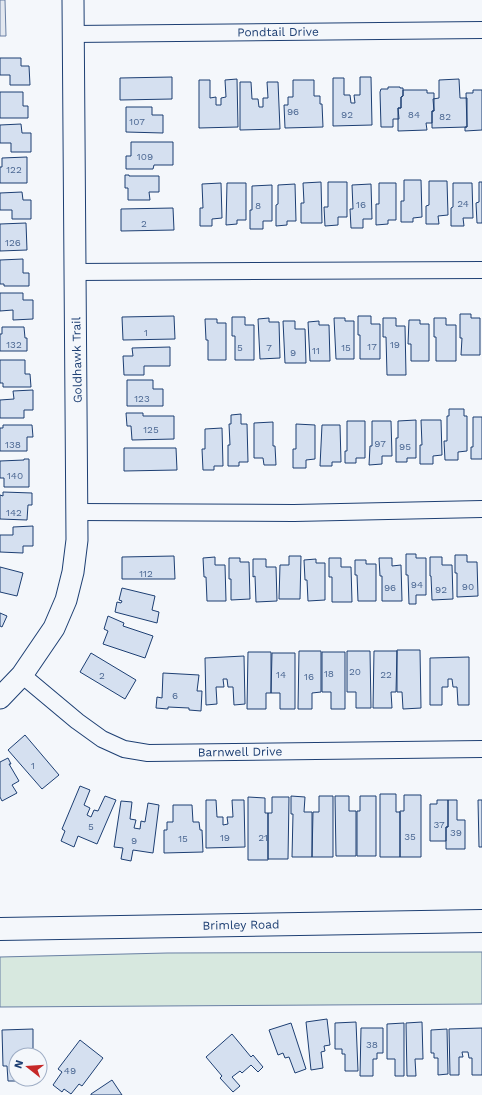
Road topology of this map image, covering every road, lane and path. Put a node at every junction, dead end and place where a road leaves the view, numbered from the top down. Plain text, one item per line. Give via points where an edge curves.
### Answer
1 (73, 0) edge
2 (482, 30) edge
3 (73, 34) junction
4 (482, 270) edge
5 (76, 272) junction
6 (482, 509) edge
7 (78, 512) junction
8 (22, 675) junction
9 (0, 698) edge
10 (482, 749) edge
11 (482, 921) edge
12 (0, 929) edge

1 - 3 street, Goldhawk Trail
2 - 3 street, Pondtail Drive
3 - 5 street, Goldhawk Trail
4 - 5 street
5 - 7 street, Goldhawk Trail
6 - 7 street
7 - 8 street, Goldhawk Trail via 78,540 66,600 54,628
8 - 9 street, Goldhawk Trail
8 - 10 street, Barnwell Drive via 102,740 135,752
11 - 12 main road, Brimley Road

